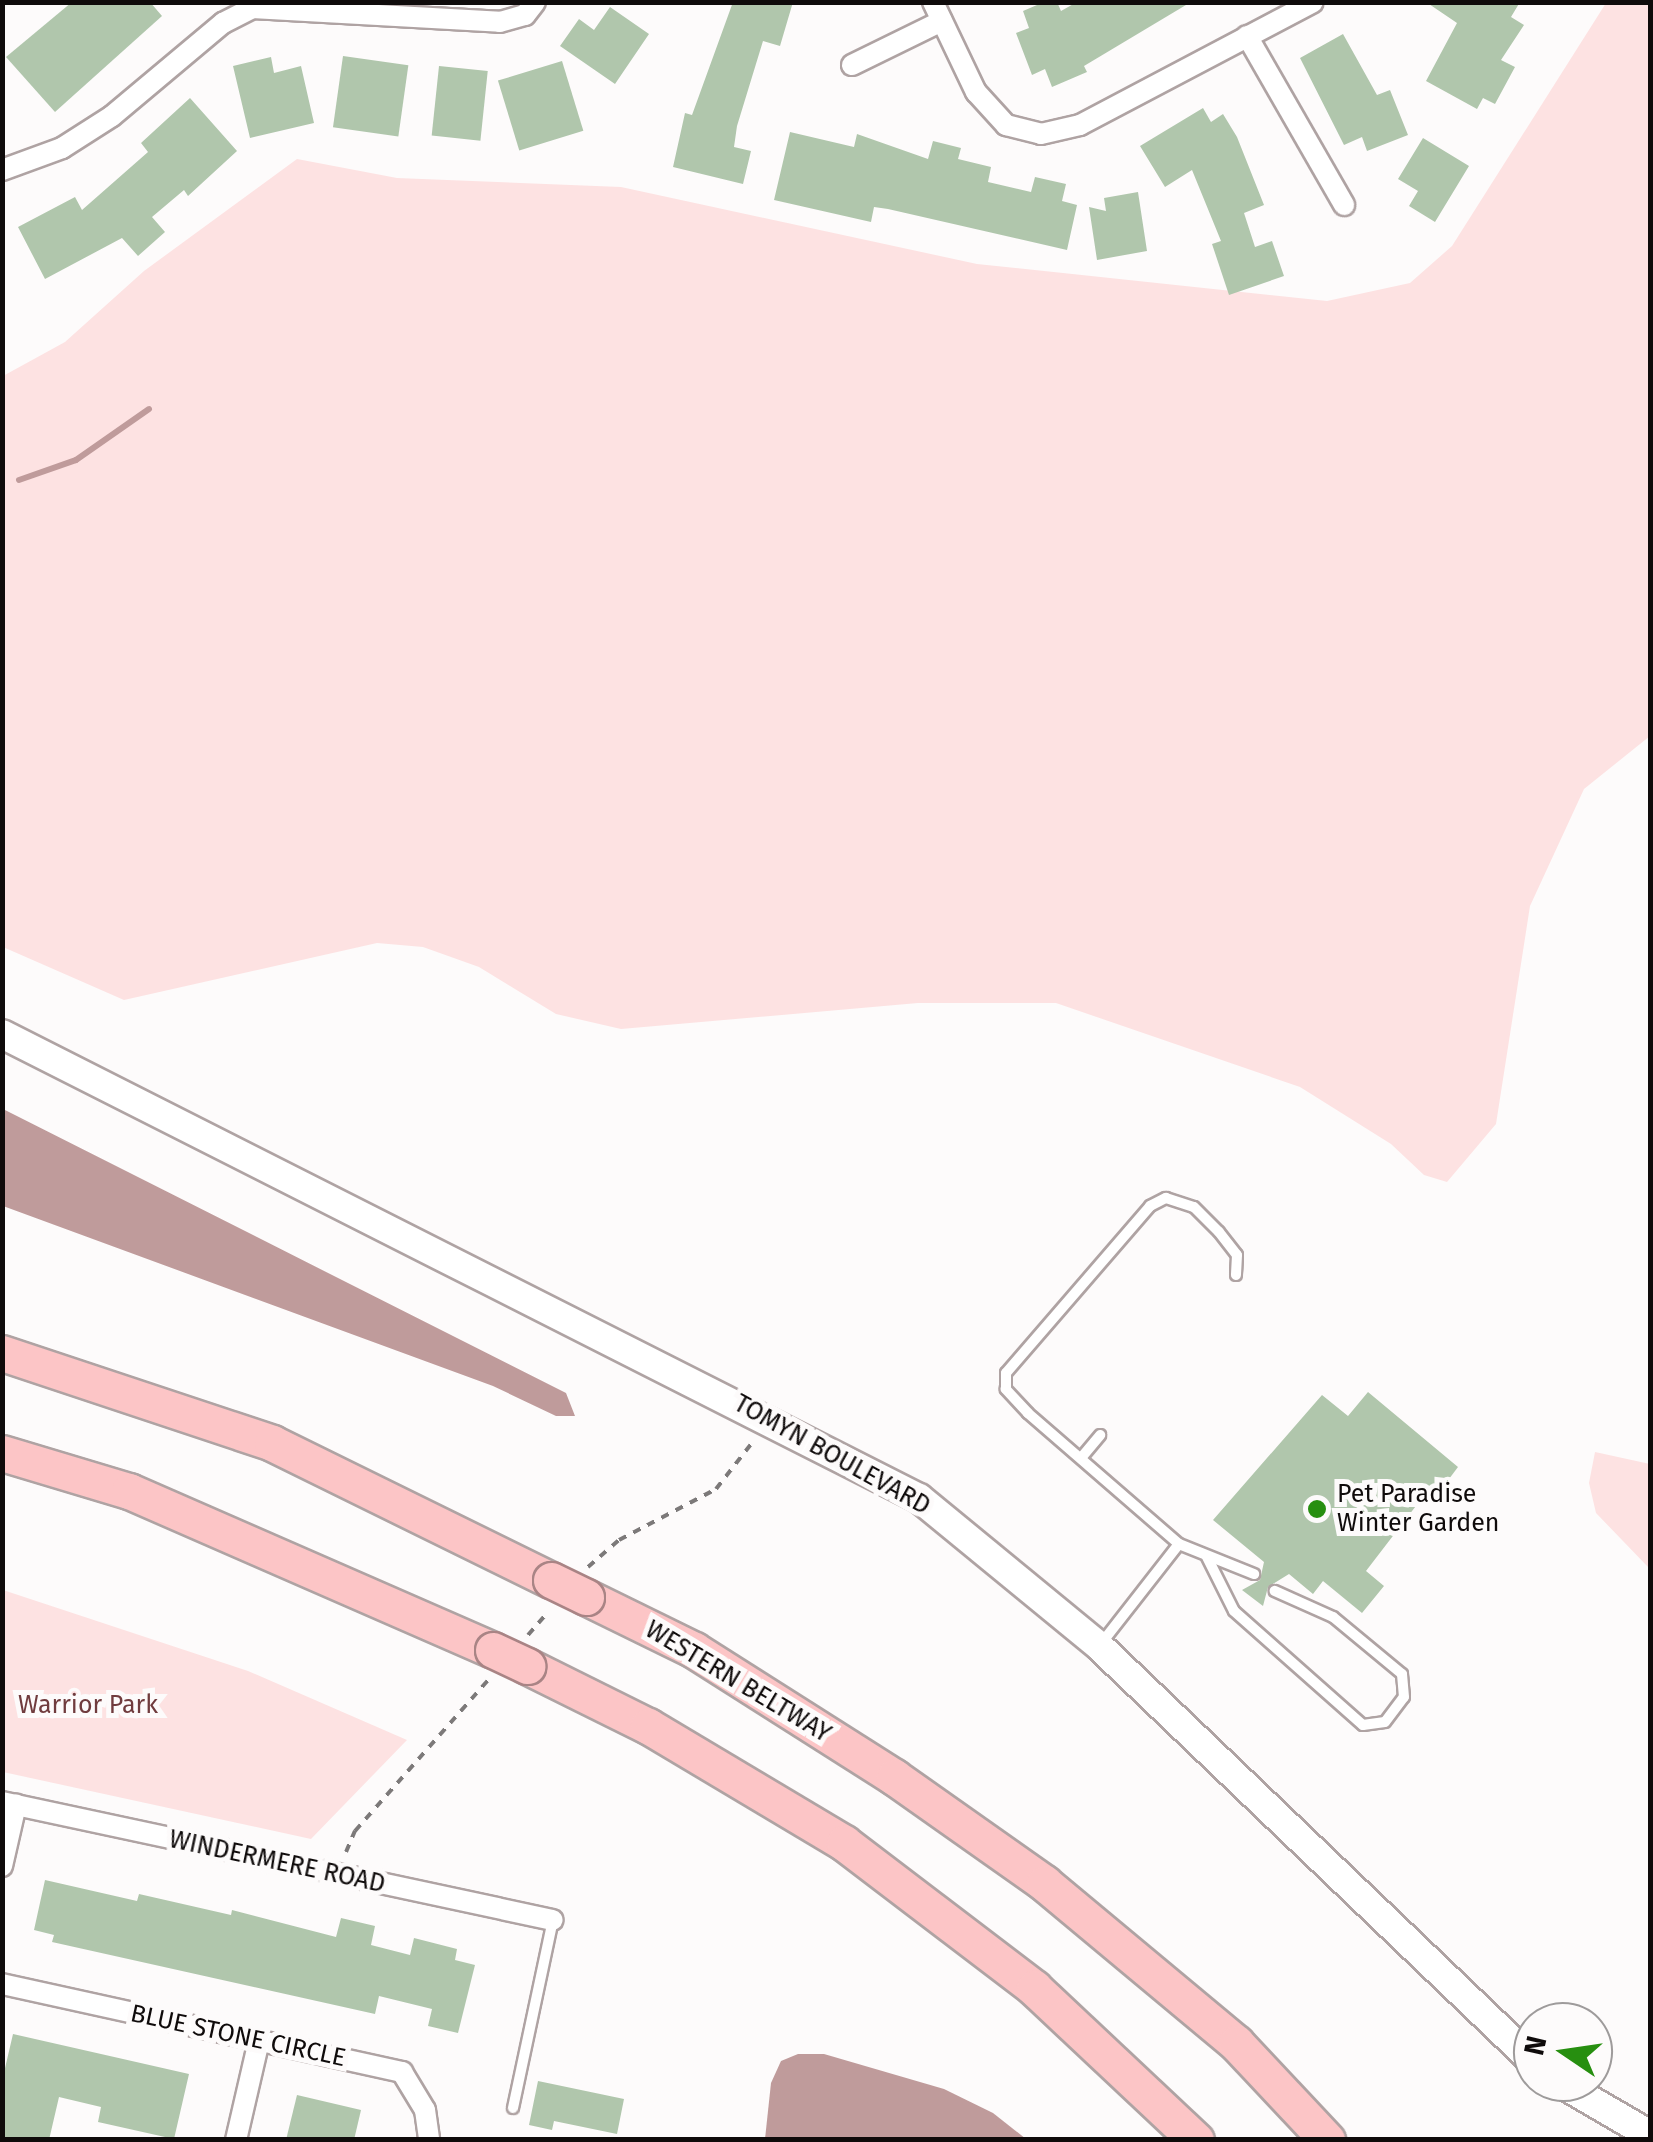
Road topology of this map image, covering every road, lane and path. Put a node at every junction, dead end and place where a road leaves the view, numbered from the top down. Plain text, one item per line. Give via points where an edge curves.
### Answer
1 (535, 2) edge
2 (1313, 2) edge
3 (251, 6) edge
4 (937, 12) edge
5 (1247, 36) junction
6 (852, 65) dead end
7 (2, 170) edge
8 (1344, 205) dead end
9 (2, 1034) edge
10 (1236, 1275) dead end
11 (2, 1344) edge
12 (2, 1353) edge
13 (768, 1417) junction
14 (1100, 1435) dead end
15 (272, 1443) junction
16 (2, 1453) edge
17 (1080, 1458) junction
18 (1180, 1544) junction
19 (1207, 1557) junction
20 (1254, 1574) dead end
21 (570, 1587) junction
22 (1275, 1591) dead end
23 (1099, 1646) junction
24 (509, 1658) junction
25 (9, 1803) edge
26 (2, 1866) edge
27 (340, 1876) junction
28 (552, 1920) joint
29 (2, 1984) edge
30 (259, 2040) junction
31 (1513, 2042) edge
32 (1593, 2102) edge
33 (513, 2108) dead end
34 (1650, 2135) edge
35 (236, 2140) edge
36 (429, 2140) edge
37 (1196, 2140) edge
38 (1326, 2140) edge

1 - 3 street via 526,15 500,22
2 - 5 street
3 - 7 street via 112,116 62,148
4 - 5 street via 976,92 1006,126 1041,134 1080,125
4 - 6 street
5 - 8 street
9 - 13 street, TOMYN BOULEVARD
10 - 17 lane via 1237,1255 1219,1232 1194,1207 1166,1198 1150,1206 1006,1373 1006,1388
11 - 15 highway
12 - 15 highway, WESTERN BELTWAY
13 - 21 path via 716,1489 619,1540
13 - 23 street, TOMYN BOULEVARD via 919,1498
14 - 17 lane
15 - 21 highway, WESTERN BELTWAY
16 - 24 highway via 129,1491
17 - 18 lane
18 - 19 lane
18 - 23 lane
19 - 20 lane
19 - 22 lane via 1234,1610 1363,1725 1385,1722 1404,1697 1402,1674 1333,1617
21 - 24 path
21 - 38 highway, WESTERN BELTWAY via 694,1650 894,1777 1044,1884 1236,2043
23 - 31 street, TOMYN BOULEVARD
24 - 27 path via 355,1832
24 - 37 highway via 648,1726 844,1843 1034,1988
25 - 26 street
25 - 27 street, WINDERMERE ROAD
27 - 28 street, WINDERMERE ROAD
28 - 33 lane
29 - 30 street, BLUE STONE CIRCLE
30 - 35 street
30 - 36 street, BLUE STONE CIRCLE via 402,2072 425,2110
32 - 34 street

